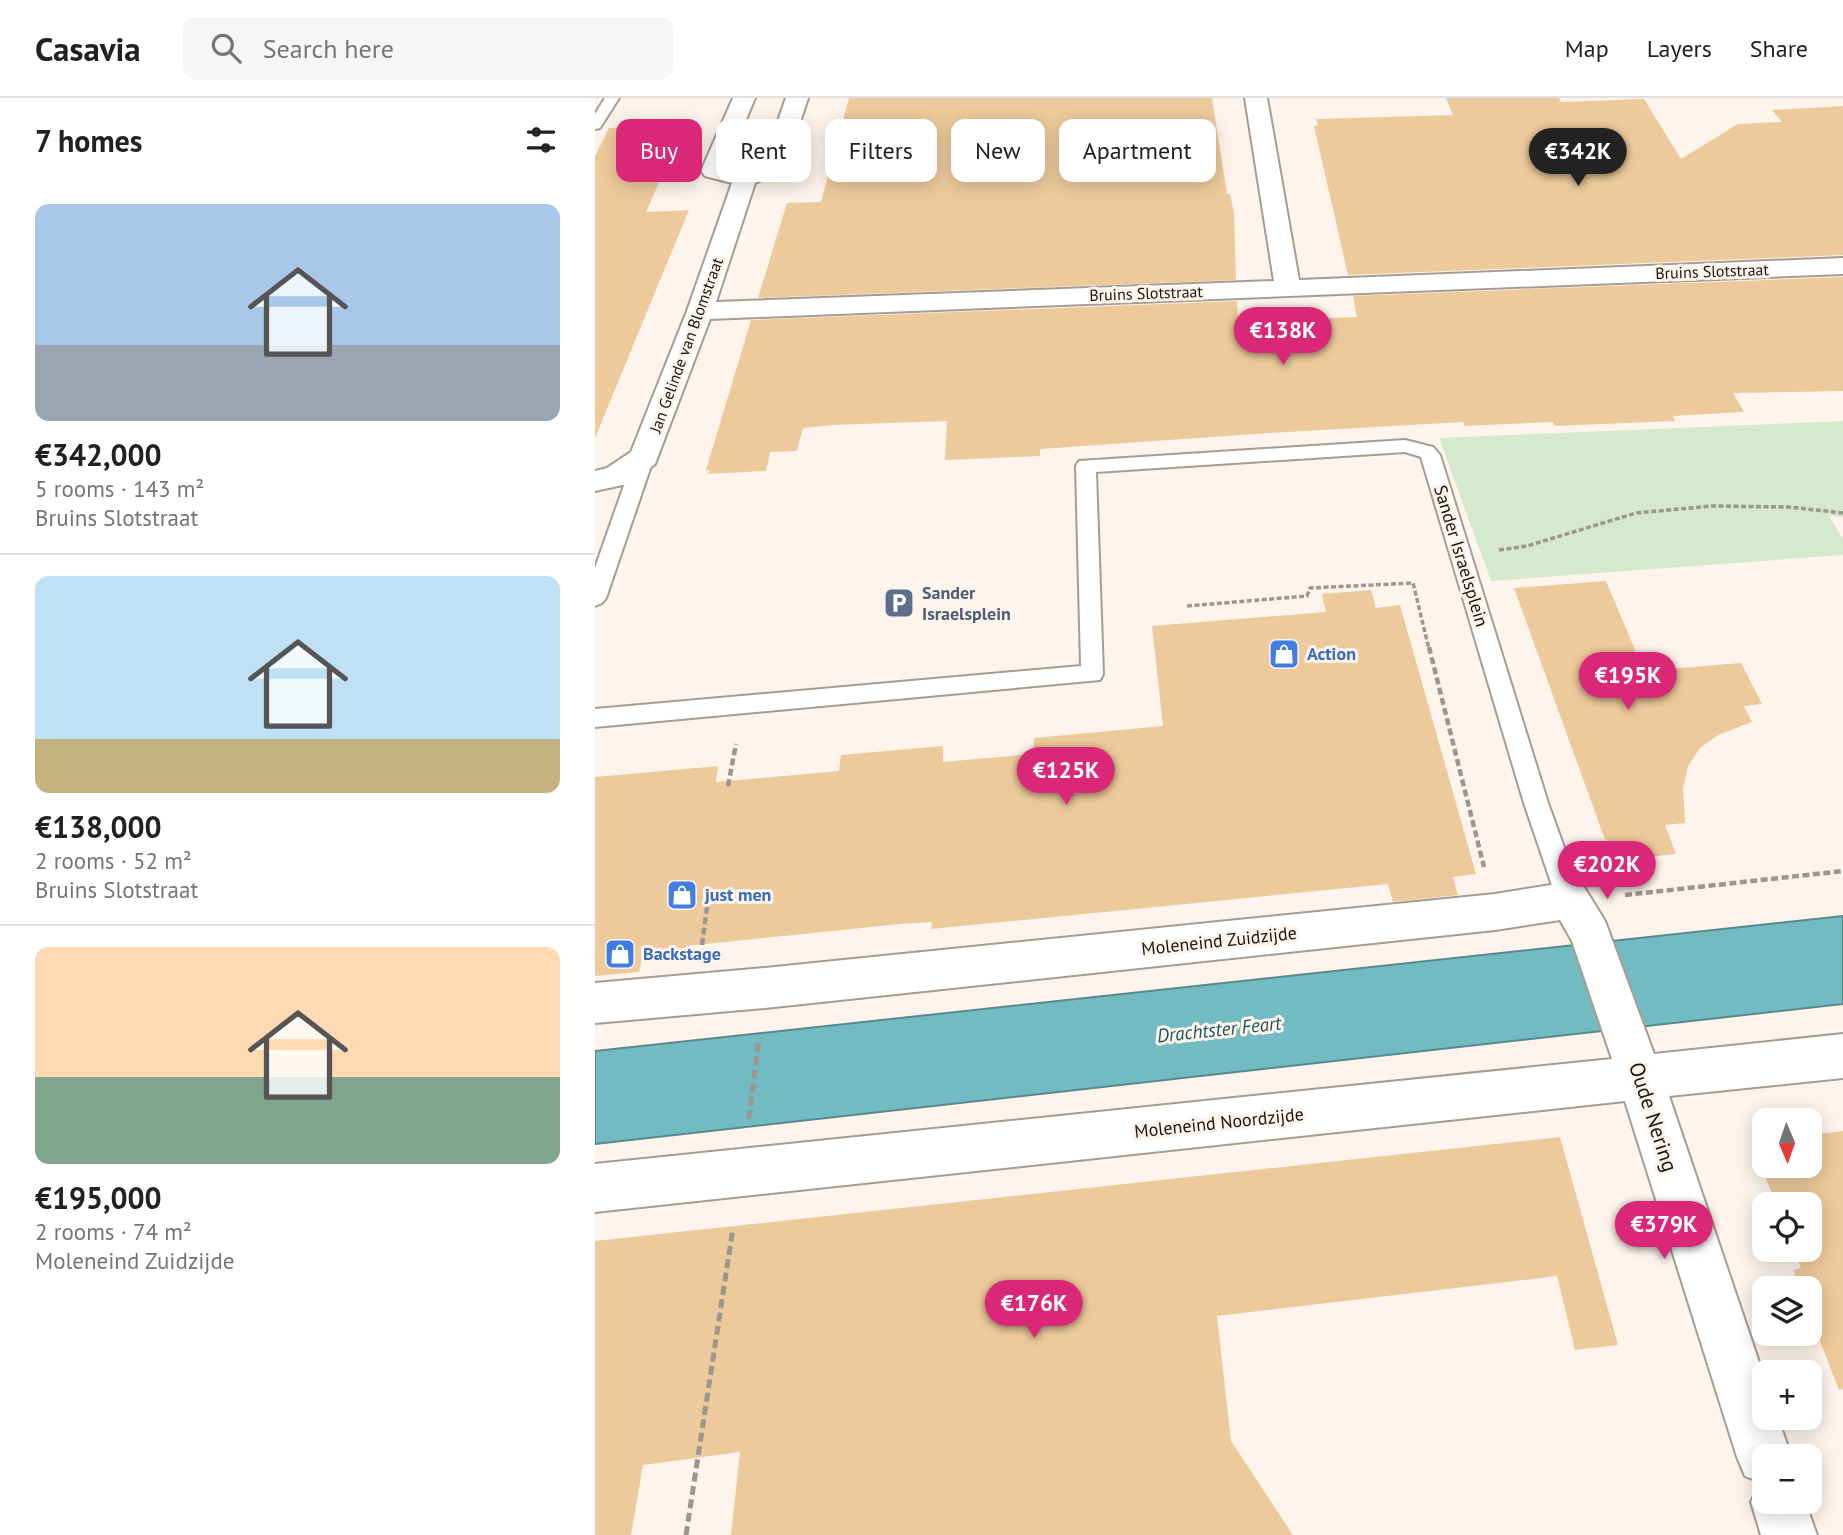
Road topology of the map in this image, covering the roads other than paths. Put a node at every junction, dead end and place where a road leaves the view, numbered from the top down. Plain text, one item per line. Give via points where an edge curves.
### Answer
1 (612, 98) edge
2 (744, 98) edge
3 (797, 98) edge
4 (1257, 98) edge
5 (735, 119) edge
6 (790, 119) edge
7 (595, 125) edge
8 (744, 182) edge
9 (1843, 266) edge
10 (1288, 288) junction
11 (700, 311) junction
12 (644, 457) junction
13 (595, 481) edge
14 (595, 598) edge
15 (595, 718) edge
16 (1580, 917) junction
17 (595, 1003) edge
18 (1843, 1056) edge
19 (1635, 1060) junction
20 (595, 1188) edge
21 (1760, 1444) edge
22 (1782, 1514) edge
23 (1789, 1535) edge

1 - 7 lane
2 - 5 street
3 - 6 street
4 - 10 street
8 - 11 street, Jan Gelinde van Blomstraat
9 - 10 street, Bruins Slotstraat
10 - 11 street, Bruins Slotstraat
11 - 12 street, Jan Gelinde van Blomstraat
12 - 13 street via 616,477
12 - 14 lane
15 - 16 lane, Sander Israelsplein via 1092,674 1086,466 1405,446 1426,451 1435,469 1536,803
16 - 17 street, Moleneind Zuidzijde via 1495,912
16 - 19 street, Oude Nering
18 - 19 street, Moleneind Noordzijde
19 - 20 street, Moleneind Noordzijde
19 - 21 street, Oude Nering
22 - 23 street

